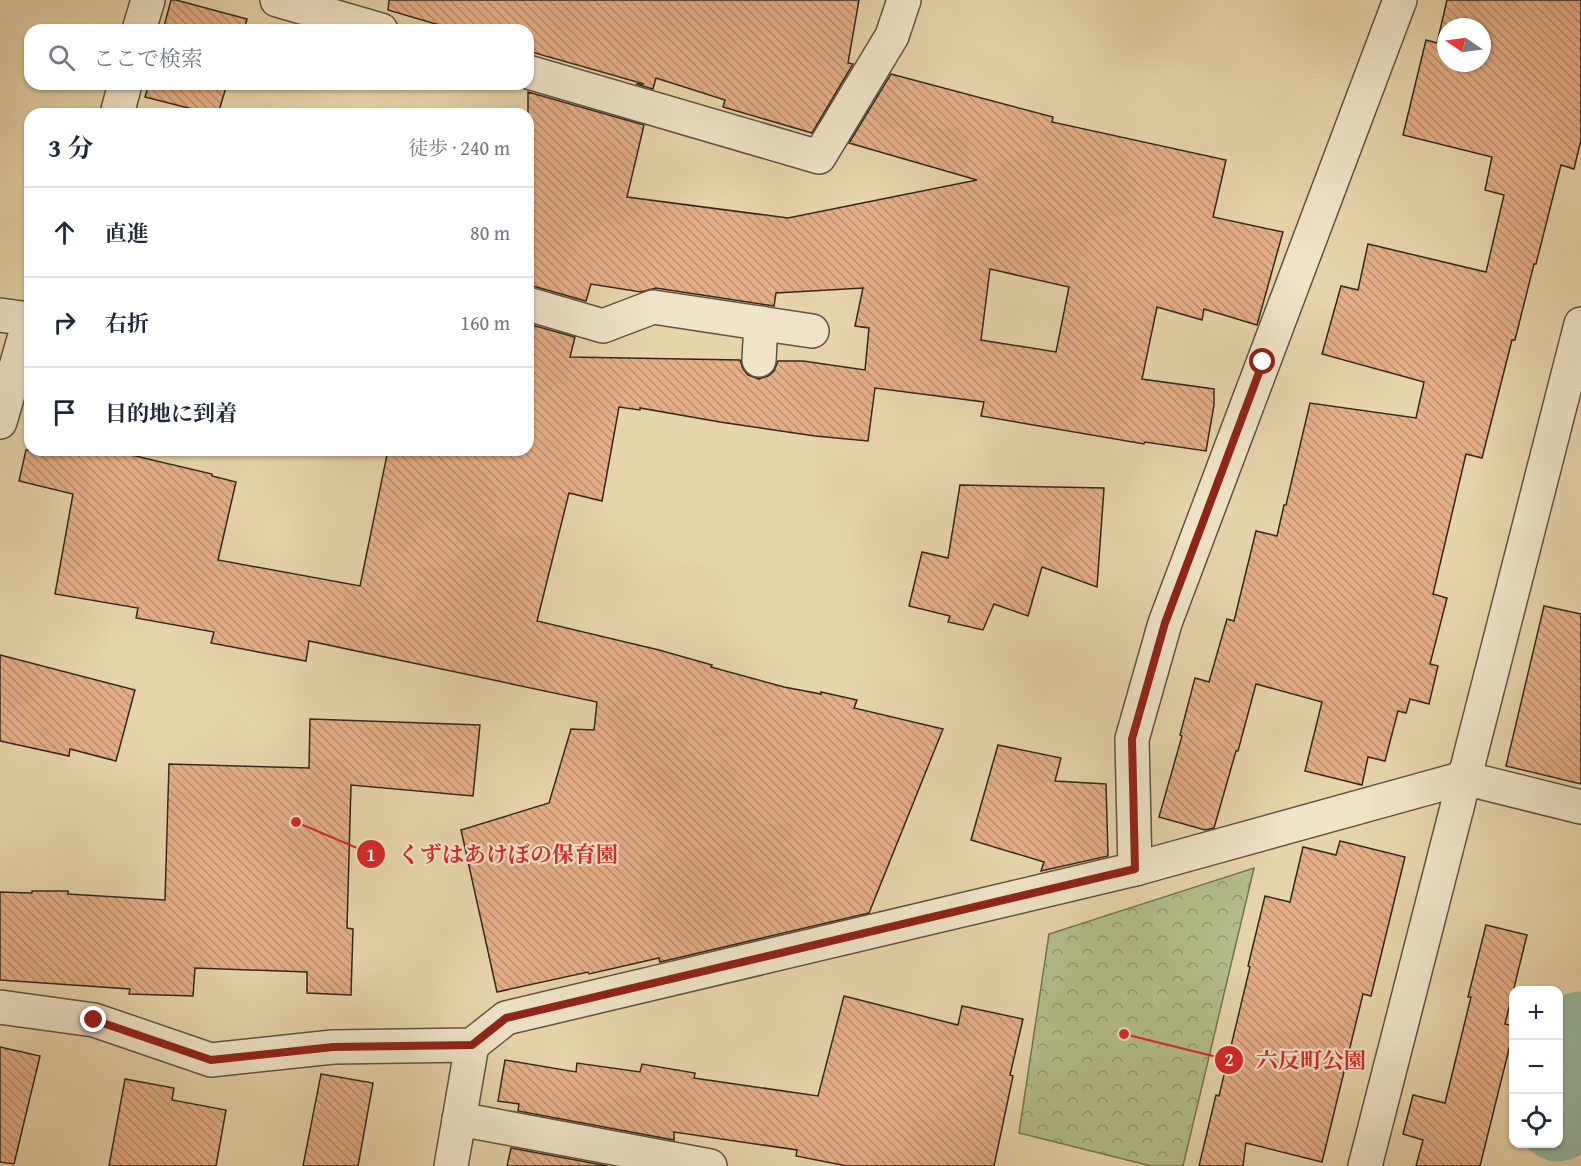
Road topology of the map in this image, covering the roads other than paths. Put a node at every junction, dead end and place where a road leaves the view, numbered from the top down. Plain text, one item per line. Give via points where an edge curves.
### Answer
1 (148, 0) edge
2 (277, 0) edge
3 (904, 0) edge
4 (1400, 0) edge
5 (141, 24) edge
6 (360, 24) edge
7 (534, 74) edge
8 (123, 90) edge
9 (119, 108) edge
10 (534, 306) edge
11 (0, 315) edge
12 (24, 318) edge
13 (761, 323) junction
14 (1581, 324) edge
15 (812, 331) dead end
16 (24, 340) edge
17 (759, 360) dead end
18 (0, 422) edge
19 (1464, 778) junction
20 (1581, 807) edge
21 (1135, 869) junction
22 (0, 1007) edge
23 (472, 1045) junction
24 (459, 1119) junction
25 (451, 1166) edge
26 (710, 1166) edge
27 (1365, 1166) edge

1 - 5 street
2 - 6 street
3 - 7 street via 892,36 819,157
4 - 21 street via 1165,623 1132,739
8 - 9 street
10 - 13 street via 603,326 653,307
11 - 12 street
13 - 15 street
13 - 17 street
14 - 19 street
16 - 18 street
19 - 20 street
19 - 21 street
19 - 27 street
21 - 23 street via 506,1018
22 - 23 street via 94,1020 211,1060 333,1047
23 - 24 street
24 - 25 street
24 - 26 street

